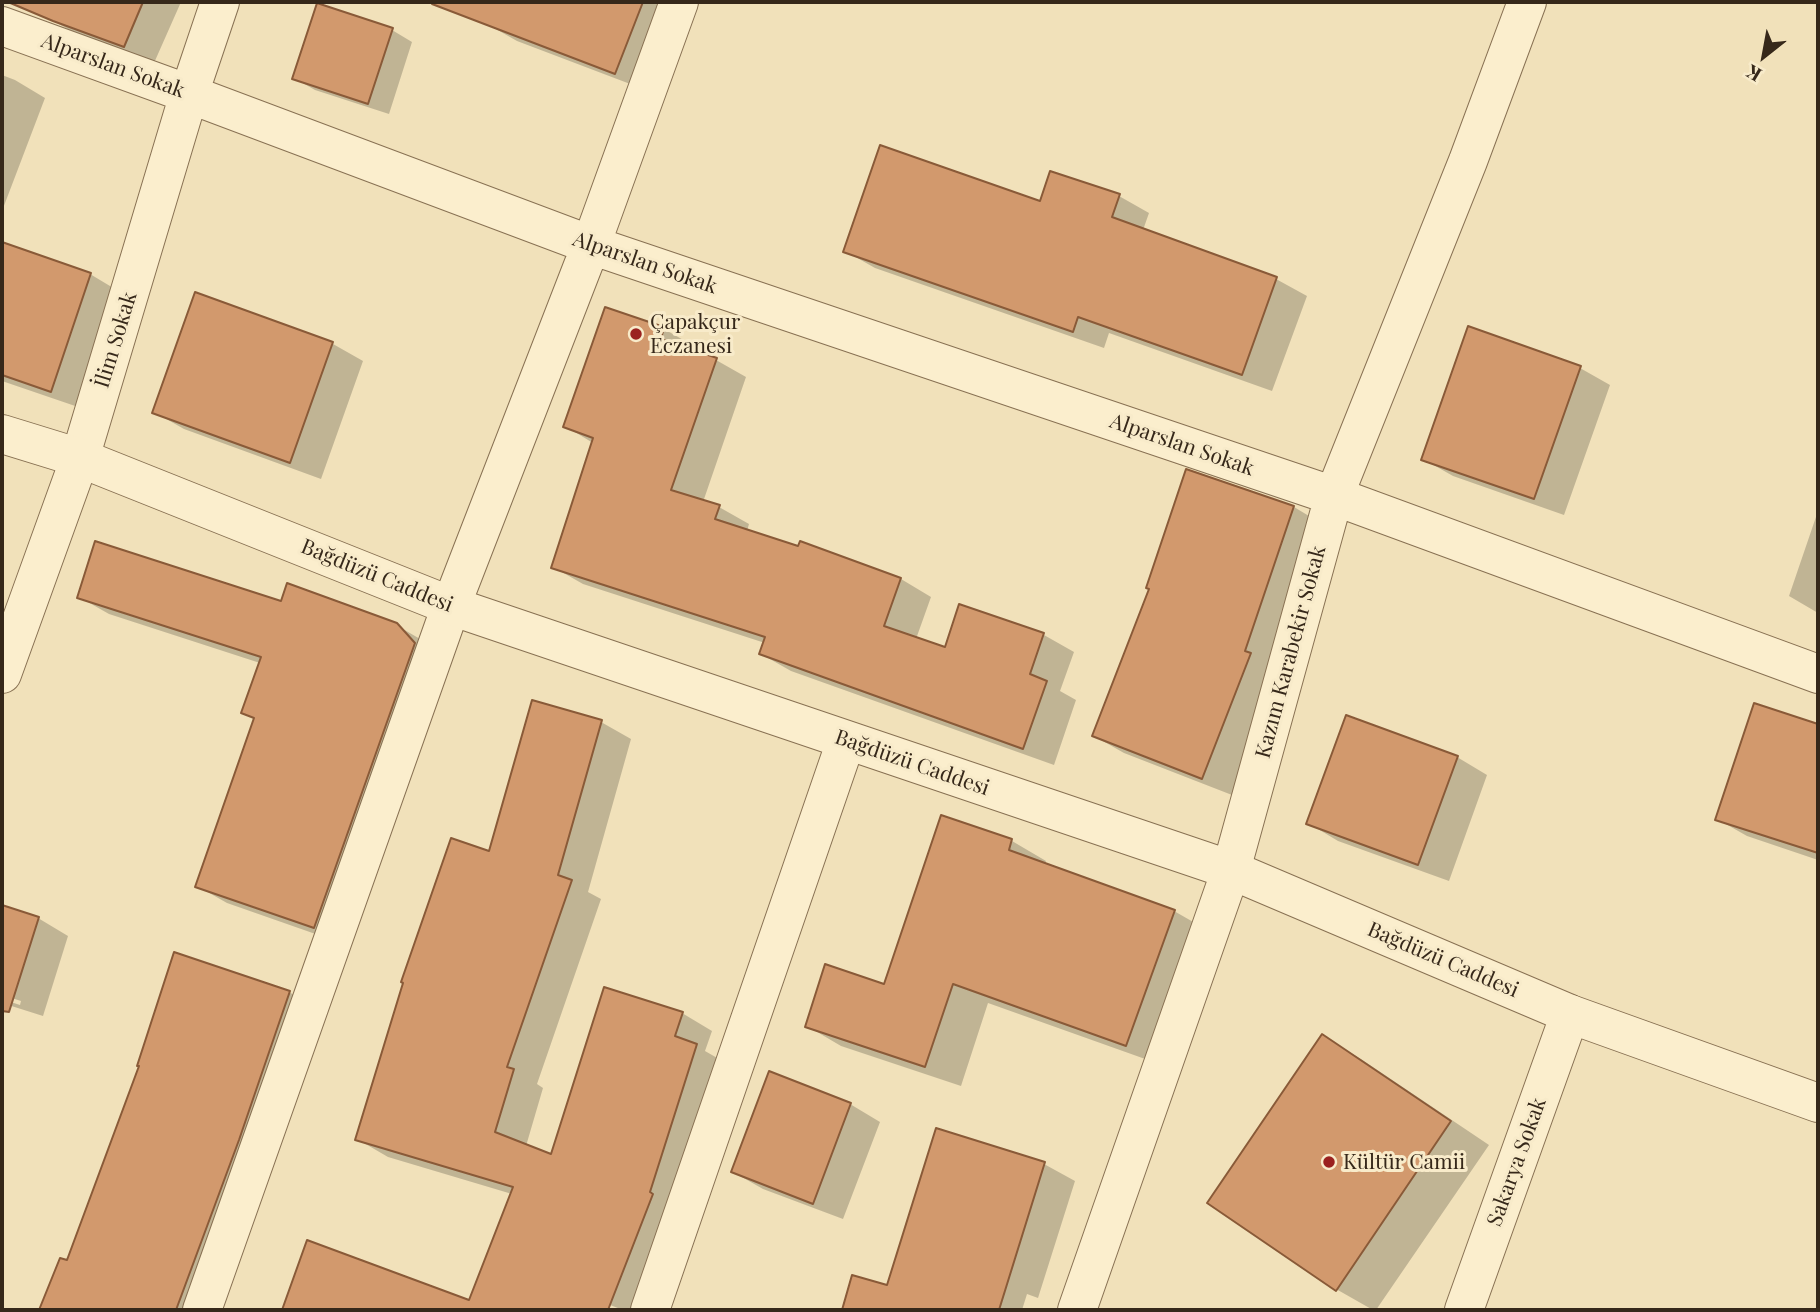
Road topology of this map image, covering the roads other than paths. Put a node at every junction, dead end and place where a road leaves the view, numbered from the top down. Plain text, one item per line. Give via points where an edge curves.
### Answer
1 (220, 2) edge
2 (679, 2) edge
3 (1527, 2) edge
4 (2, 26) edge
5 (189, 94) junction
6 (591, 245) junction
7 (2, 434) edge
8 (80, 458) junction
9 (1334, 496) junction
10 (452, 606) junction
11 (2, 674) edge
12 (1818, 674) edge
13 (846, 741) junction
14 (1231, 870) junction
15 (1570, 1014) junction
16 (1818, 1102) edge
17 (202, 1310) edge
18 (650, 1310) edge
19 (1077, 1310) edge
20 (1464, 1310) edge

1 - 5 street, İlim Sokak
2 - 6 street
3 - 9 street, Kazım Karabekir Sokak
4 - 5 street, Alparslan Sokak
5 - 6 street, Alparslan Sokak
5 - 8 street, İlim Sokak
6 - 9 street, Alparslan Sokak
6 - 10 street
7 - 8 street, Bağdüzü Caddesi
8 - 10 street, Bağdüzü Caddesi
8 - 11 street, İlim Sokak
9 - 12 street, Alparslan Sokak
9 - 14 street, Kazım Karabekir Sokak
10 - 13 street, Bağdüzü Caddesi
10 - 17 street
13 - 14 street, Bağdüzü Caddesi
13 - 18 street
14 - 15 street, Bağdüzü Caddesi
14 - 19 street, Kazım Karabekir Sokak
15 - 16 street, Bağdüzü Caddesi
15 - 20 street, Sakarya Sokak

